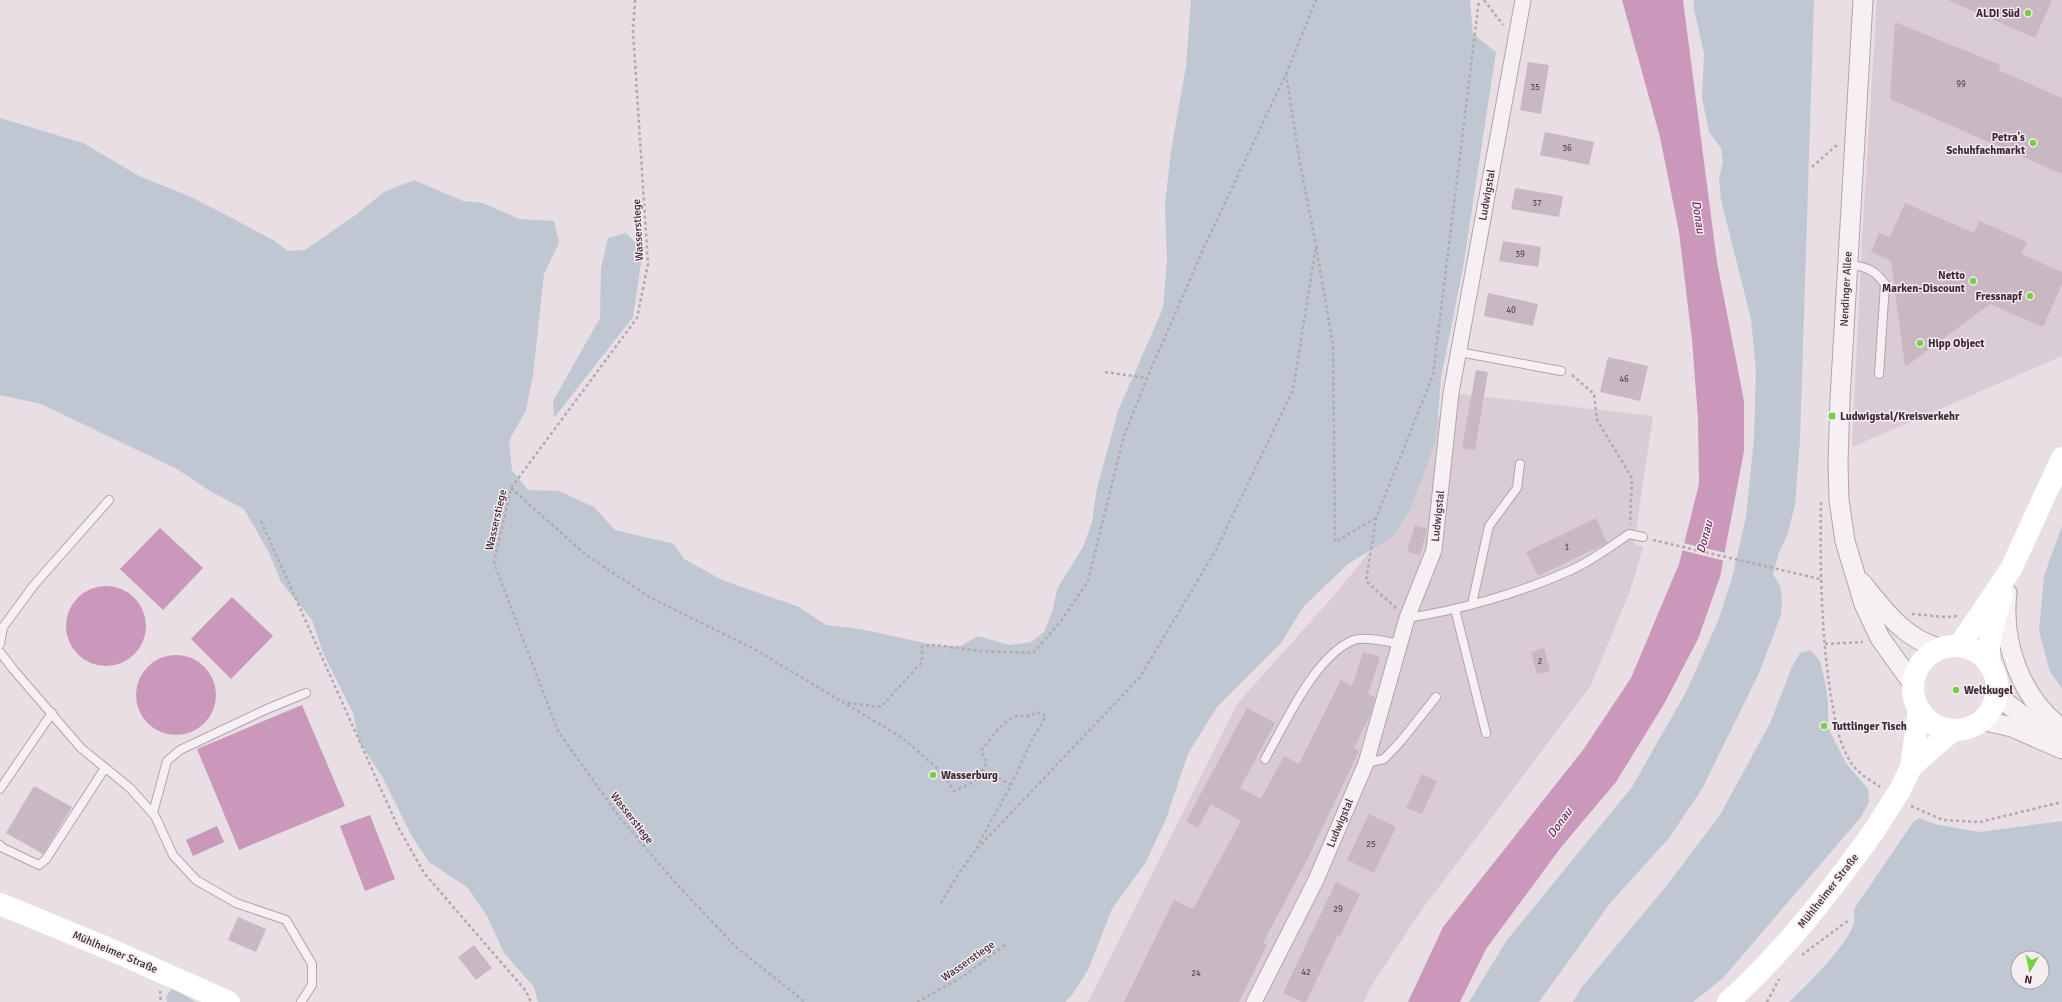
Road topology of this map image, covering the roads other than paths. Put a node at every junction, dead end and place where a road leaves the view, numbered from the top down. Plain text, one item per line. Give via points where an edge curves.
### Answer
1 (1523, 0) edge
2 (1863, 0) edge
3 (1848, 264) junction
4 (1459, 352) junction
5 (1561, 371) road end
6 (1879, 374) dead end
7 (2062, 458) edge
8 (1520, 464) dead end
9 (109, 500) dead end
10 (1643, 537) road end
11 (2010, 568) junction
12 (1857, 577) junction
13 (1472, 604) junction
14 (1455, 609) junction
15 (1407, 618) junction
16 (0, 644) edge
17 (1400, 644) junction
18 (1948, 647) junction
19 (0, 652) edge
20 (1989, 664) junction
21 (1913, 684) junction
22 (306, 693) dead end
23 (1996, 695) junction
24 (1436, 697) dead end
25 (1919, 709) junction
26 (52, 713) junction
27 (1981, 720) junction
28 (2062, 729) edge
29 (1953, 730) junction
30 (1486, 733) dead end
31 (2062, 739) edge
32 (2062, 749) edge
33 (1265, 759) dead end
34 (1366, 762) junction
35 (1911, 767) junction
36 (105, 768) junction
37 (0, 789) edge
38 (153, 813) junction
39 (0, 845) edge
40 (0, 904) edge
41 (229, 1002) edge
42 (301, 1002) edge
43 (1254, 1002) edge
44 (1728, 1002) edge

1 - 4 street, Ludwigstal
2 - 3 street, Nendinger Allee
3 - 6 lane via 1870,269 1885,284
3 - 12 street, Nendinger Allee via 1838,463 1839,500 1845,540
4 - 5 lane
4 - 15 street, Ludwigstal via 1451,392 1434,550
7 - 11 main road
8 - 13 lane via 1517,488 1489,526
9 - 16 lane via 34,585 3,627
10 - 13 lane via 1629,534 1570,571
11 - 18 main road via 1963,640
11 - 20 main road via 1993,623 1988,650
11 - 28 street via 2005,610 2007,629 2019,674 2033,698
12 - 18 street, Nendinger Allee via 1897,624 1926,645
12 - 21 street, Nendinger Allee via 1864,604 1880,638
13 - 14 lane
14 - 15 lane
14 - 30 lane
15 - 17 street, Ludwigstal
17 - 33 lane via 1355,639 1335,651 1321,664
17 - 34 street, Ludwigstal
18 - 20 main road via 1969,648 1980,654
18 - 21 main road via 1929,654 1921,662 1915,672
19 - 26 lane
20 - 23 main road via 1994,673
21 - 25 main road via 1914,697
22 - 38 lane via 180,750 167,761
23 - 27 main road via 1991,709
23 - 31 street via 2026,718
24 - 34 lane via 1384,759
25 - 29 main road via 1928,720 1940,727
25 - 35 main road, Mühlheimer Straße
26 - 36 lane via 81,748
26 - 37 lane
27 - 29 main road via 1973,726
27 - 32 street via 2012,727
29 - 35 main road, Mühlheimer Straße
34 - 43 street, Ludwigstal via 1316,880
35 - 44 main road, Mühlheimer Straße, bridge via 1874,831 1810,916 1776,955
36 - 38 lane via 130,788
36 - 39 lane via 46,859 39,865
38 - 42 lane via 173,855 196,880 236,903 286,920 312,964 312,985
40 - 41 main road, Mühlheimer Straße via 108,948

